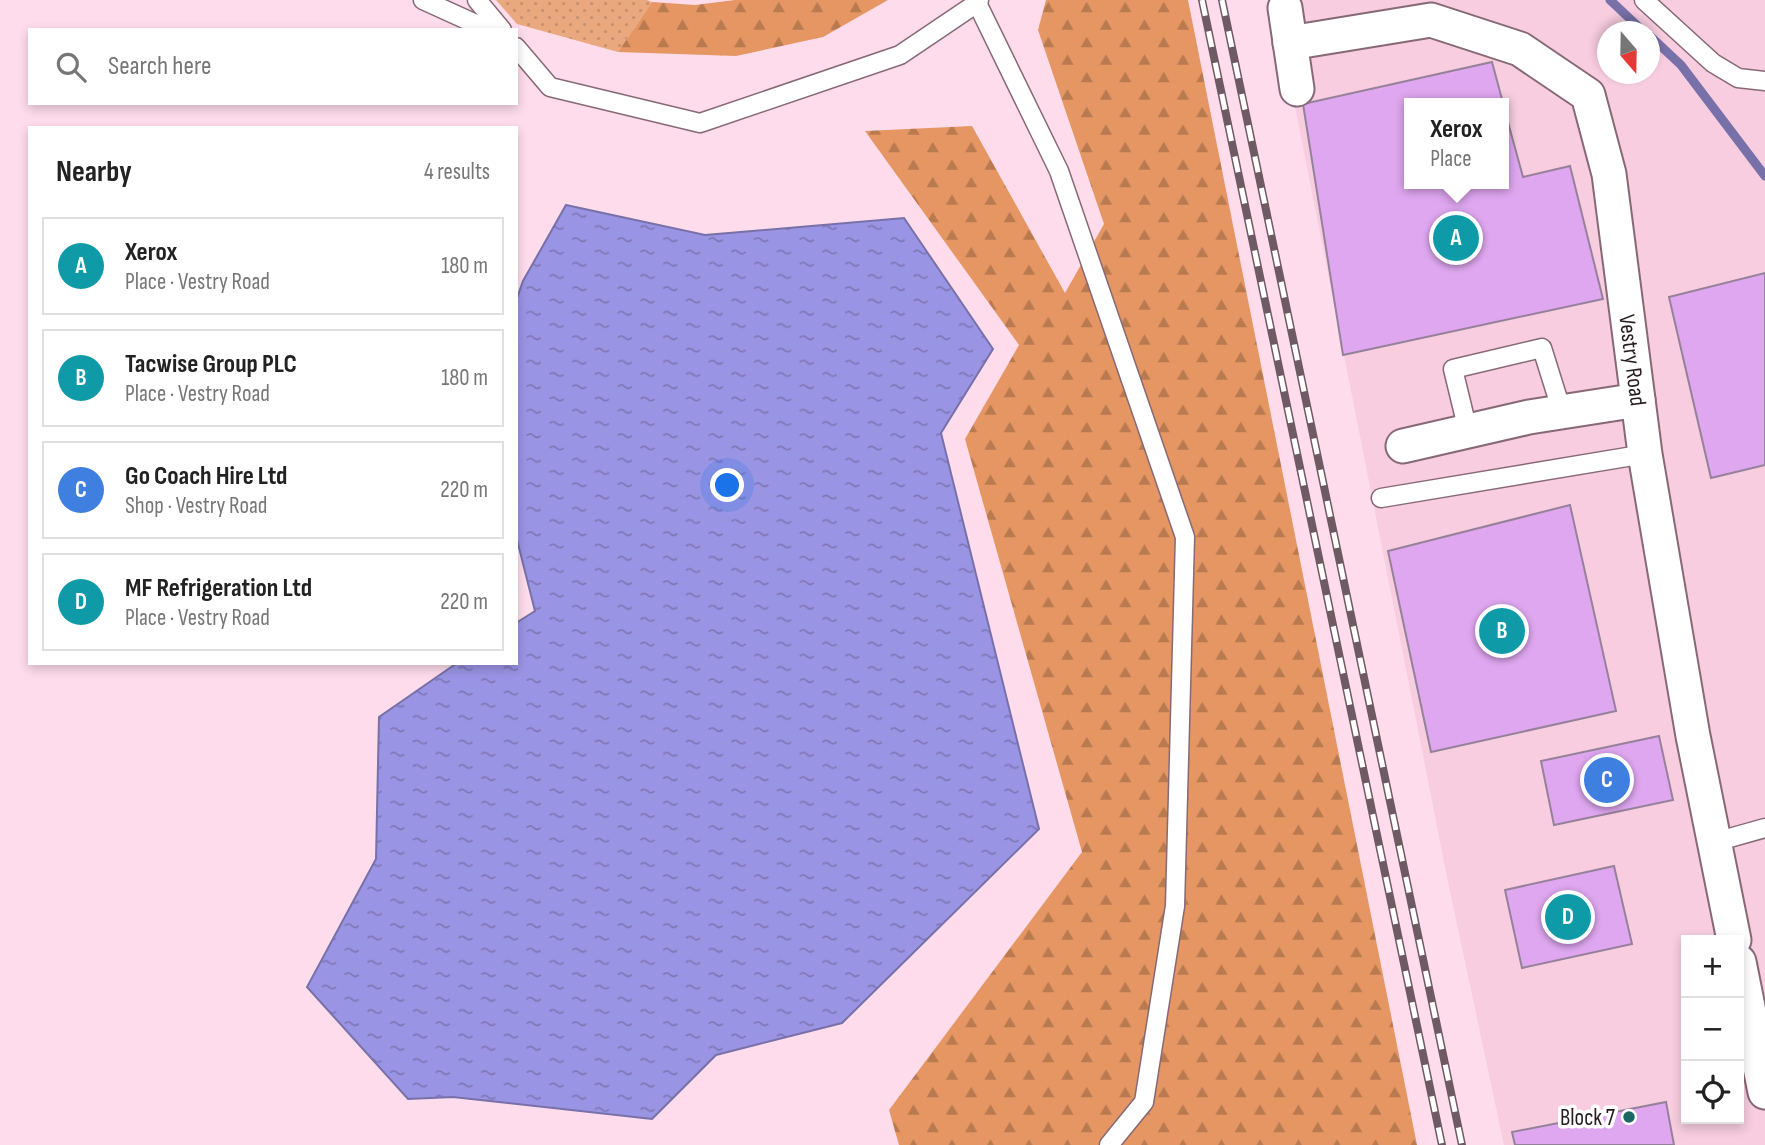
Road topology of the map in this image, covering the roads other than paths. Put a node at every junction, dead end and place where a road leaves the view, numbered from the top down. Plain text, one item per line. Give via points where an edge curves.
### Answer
1 (423, 0) edge
2 (477, 0) edge
3 (1644, 0) edge
4 (978, 2) edge
5 (1285, 8) dead end
6 (485, 28) edge
7 (500, 28) edge
8 (1290, 43) junction
9 (518, 49) edge
10 (1765, 81) edge
11 (1297, 89) dead end
12 (1638, 400) junction
13 (1562, 412) junction
14 (1468, 431) junction
15 (1402, 446) dead end
16 (1645, 454) junction
17 (1381, 498) dead end
18 (1765, 828) edge
19 (1715, 842) junction
20 (1733, 935) edge
21 (1744, 987) edge
22 (1765, 1092) edge
23 (1109, 1145) edge

1 - 6 lane
2 - 7 lane
3 - 10 lane via 1713,64 1738,78
4 - 9 lane via 900,55 700,122 550,87
4 - 23 lane via 1059,171 1185,537 1175,906 1144,1102
5 - 8 street
8 - 11 street
8 - 12 street, Vestry Road via 1431,20 1520,49 1588,95 1609,174
12 - 13 street
12 - 16 street, Vestry Road
13 - 14 street
13 - 14 lane via 1542,348 1453,369
14 - 15 street
16 - 17 lane
16 - 19 street, Vestry Road
18 - 19 lane
19 - 20 street, Vestry Road
21 - 22 street

